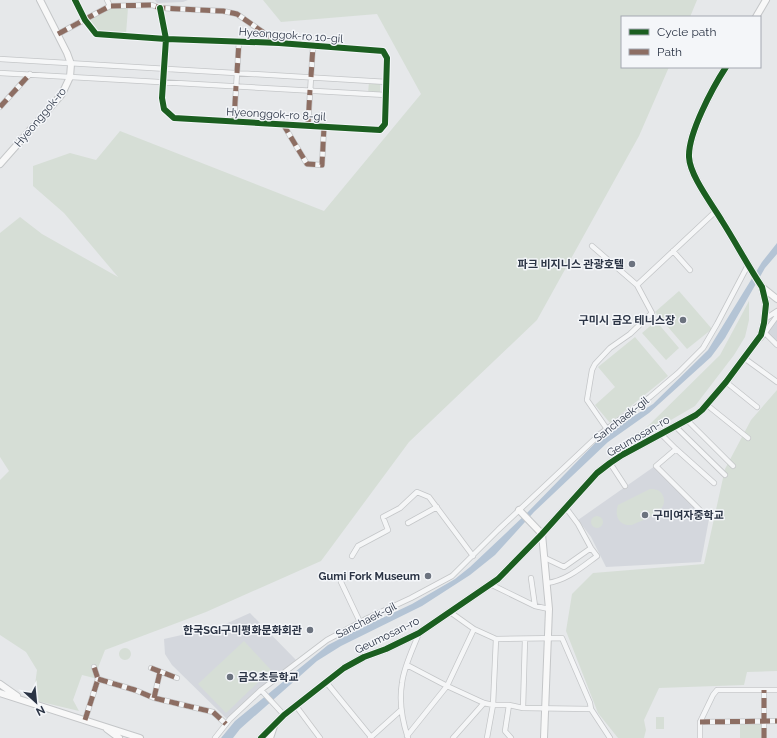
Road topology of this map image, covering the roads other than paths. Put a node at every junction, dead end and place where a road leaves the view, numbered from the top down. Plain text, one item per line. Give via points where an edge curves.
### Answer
1 (40, 0) edge
2 (75, 0) edge
3 (107, 0) edge
4 (150, 0) edge
5 (766, 0) edge
6 (152, 5) junction
7 (110, 6) junction
8 (160, 8) junction
9 (757, 16) edge
10 (85, 20) junction
11 (58, 34) junction
12 (166, 39) junction
13 (239, 41) junction
14 (279, 43) junction
15 (313, 46) junction
16 (0, 59) edge
17 (71, 64) junction
18 (725, 68) edge
19 (164, 69) junction
20 (0, 73) edge
21 (237, 73) junction
22 (30, 74) junction
23 (70, 77) junction
24 (311, 77) junction
25 (162, 82) junction
26 (387, 82) junction
27 (236, 86) junction
28 (310, 90) junction
29 (386, 95) junction
30 (0, 107) edge
31 (234, 121) junction
32 (283, 124) junction
33 (308, 126) junction
34 (324, 127) junction
35 (0, 164) edge
36 (716, 211) junction
37 (592, 246) dead end
38 (673, 251) junction
39 (748, 265) junction
40 (690, 270) dead end
41 (636, 285) junction
42 (762, 287) junction
43 (777, 299) edge
44 (777, 311) edge
45 (777, 316) edge
46 (765, 319) junction
47 (765, 333) junction
48 (777, 345) edge
49 (752, 348) junction
50 (744, 358) junction
51 (726, 382) junction
52 (777, 382) edge
53 (707, 405) junction
54 (758, 407) dead end
55 (686, 420) junction
56 (675, 426) junction
57 (607, 429) junction
58 (661, 434) junction
59 (748, 438) dead end
60 (676, 449) junction
61 (610, 463) junction
62 (733, 466) dead end
63 (725, 475) dead end
64 (714, 483) dead end
65 (625, 486) dead end
66 (437, 508) junction
67 (566, 508) junction
68 (519, 510) junction
69 (701, 511) dead end
70 (408, 523) dead end
71 (542, 534) junction
72 (591, 548) junction
73 (352, 556) dead end
74 (473, 556) junction
75 (544, 558) junction
76 (531, 578) dead end
77 (341, 582) dead end
78 (490, 584) junction
79 (547, 584) junction
80 (535, 606) junction
81 (548, 609) junction
82 (450, 612) junction
83 (360, 622) junction
84 (474, 629) junction
85 (419, 633) junction
86 (496, 639) junction
87 (525, 639) junction
88 (548, 639) junction
89 (407, 665) junction
90 (94, 667) dead end
91 (151, 668) dead end
92 (160, 672) junction
93 (177, 678) dead end
94 (98, 679) junction
95 (326, 682) junction
96 (0, 684) edge
97 (447, 686) junction
98 (261, 690) junction
99 (764, 690) junction
100 (777, 690) edge
101 (0, 693) edge
102 (154, 698) junction
103 (24, 700) junction
104 (484, 703) junction
105 (493, 705) junction
106 (509, 705) junction
107 (296, 706) junction
108 (523, 708) junction
109 (546, 708) junction
110 (591, 709) junction
111 (401, 710) junction
112 (284, 715) junction
113 (85, 720) junction
114 (764, 721) junction
115 (777, 721) edge
116 (700, 722) junction
117 (226, 724) junction
118 (275, 724) junction
119 (100, 725) junction
120 (407, 737) edge
121 (119, 738) edge
122 (140, 738) edge
123 (215, 738) edge
124 (262, 738) edge
125 (270, 738) edge
126 (320, 738) edge
127 (370, 738) edge
128 (453, 738) edge
129 (487, 738) edge
130 (511, 738) edge
131 (544, 738) edge
132 (610, 738) edge
133 (700, 738) edge
134 (764, 738) edge

1 - 11 street, Hyeonggok-ro
2 - 10 street, Hyeonggok-ro 10-gil
3 - 7 street
4 - 6 street
5 - 9 street
6 - 7 street
6 - 8 street
7 - 10 street
8 - 12 street
8 - 14 street via 236,14
10 - 11 street
10 - 12 street, Hyeonggok-ro 10-gil via 96,34
11 - 17 street, Hyeonggok-ro
12 - 13 street, Hyeonggok-ro 10-gil
12 - 19 street
13 - 14 street, Hyeonggok-ro 10-gil
13 - 21 street, Hyeonggok-ro 10-gil
14 - 15 street, Hyeonggok-ro 10-gil
15 - 24 street, Hyeonggok-ro 10-gil
15 - 26 street, Hyeonggok-ro 10-gil via 383,51 388,58
16 - 17 street
17 - 19 street
17 - 23 street, Hyeonggok-ro
18 - 36 street, Geumosan-ro via 697,123 689,147 690,165
19 - 21 street
19 - 25 street, Hyeonggok-ro 8-gil
20 - 22 street
21 - 24 street
21 - 27 street, Hyeonggok-ro 10-gil
22 - 23 street
22 - 30 street
23 - 25 street
23 - 35 street, Hyeonggok-ro via 62,94
24 - 26 street
24 - 28 street, Hyeonggok-ro 10-gil
25 - 27 street
25 - 31 street, Hyeonggok-ro 8-gil via 164,109 174,118
26 - 29 street
27 - 28 street
27 - 31 street, Hyeonggok-ro 8-gil
28 - 29 street
28 - 33 street, Hyeonggok-ro 8-gil
29 - 34 street, Hyeonggok-ro 8-gil via 385,124 380,130
31 - 32 street, Hyeonggok-ro 8-gil
32 - 33 street, Hyeonggok-ro 8-gil
32 - 34 street, Hyeonggok-ro 8-gil via 307,164 322,165
33 - 34 street, Hyeonggok-ro 8-gil
36 - 38 street
36 - 39 street, Geumosan-ro
37 - 41 street
38 - 40 street
38 - 41 street
39 - 42 street, Geumosan-ro
39 - 57 street, Sanchaek-gil via 703,348 672,378
41 - 57 street via 652,313 630,334 610,348 592,370 587,400
42 - 43 street
42 - 46 street, Geumosan-ro via 766,304
44 - 46 street
45 - 47 street
46 - 49 street, Geumosan-ro via 761,335
47 - 48 street
47 - 49 street
49 - 50 street, Geumosan-ro
50 - 51 street, Geumosan-ro
50 - 52 street
51 - 53 street, Geumosan-ro
51 - 54 street
53 - 55 street, Geumosan-ro
53 - 59 street
55 - 56 street, Geumosan-ro
55 - 62 street, Geumosan-ro
56 - 58 street, Geumosan-ro
56 - 63 street, Geumosan-ro
57 - 68 street, Sanchaek-gil
58 - 60 street
58 - 61 street, Geumosan-ro
60 - 64 street
60 - 69 street via 656,466
61 - 65 street
61 - 67 street, Geumosan-ro via 597,473
66 - 70 street
66 - 73 street via 429,497 417,492 400,508 384,517 388,530 358,546
66 - 74 street
67 - 71 street, Geumosan-ro
67 - 72 street
68 - 71 street
68 - 74 street, Sanchaek-gil
71 - 75 street
71 - 78 street, Geumosan-ro
72 - 75 street via 564,567
72 - 79 street via 597,556 567,577
74 - 83 street, Sanchaek-gil via 452,576
75 - 79 street
76 - 80 street
77 - 83 street
78 - 80 street
78 - 82 street, Geumosan-ro
79 - 81 street
80 - 81 street
81 - 88 street
82 - 84 street
82 - 85 street, Geumosan-ro
83 - 98 street, Sanchaek-gil via 327,640
84 - 86 street
84 - 97 street
85 - 89 street
85 - 95 street, Geumosan-ro via 352,664
86 - 87 street
86 - 105 street
87 - 88 street
87 - 108 street
88 - 109 street
88 - 110 street via 562,638
89 - 97 street
89 - 111 street via 402,682
90 - 94 street
91 - 92 street
92 - 93 street
92 - 102 street
94 - 102 street
94 - 113 street
95 - 107 street, Geumosan-ro
95 - 127 street
96 - 103 street
97 - 104 street
97 - 120 street
98 - 112 street
98 - 117 street, Sanchaek-gil
99 - 100 street
99 - 114 street
99 - 116 street via 717,690
101 - 103 street
102 - 117 street via 213,712
103 - 113 street
104 - 105 street
104 - 128 street
105 - 106 street
105 - 129 street
106 - 108 street
106 - 130 street via 505,731
107 - 112 street, Geumosan-ro
107 - 126 street
108 - 109 street
109 - 110 street
109 - 131 street
110 - 132 street
111 - 120 street
111 - 127 street
112 - 118 street, Geumosan-ro
113 - 119 street
114 - 115 street
114 - 116 street
114 - 134 street
116 - 133 street
117 - 123 street, Sanchaek-gil
118 - 124 street, Geumosan-ro
118 - 125 street
119 - 121 street
119 - 122 street

